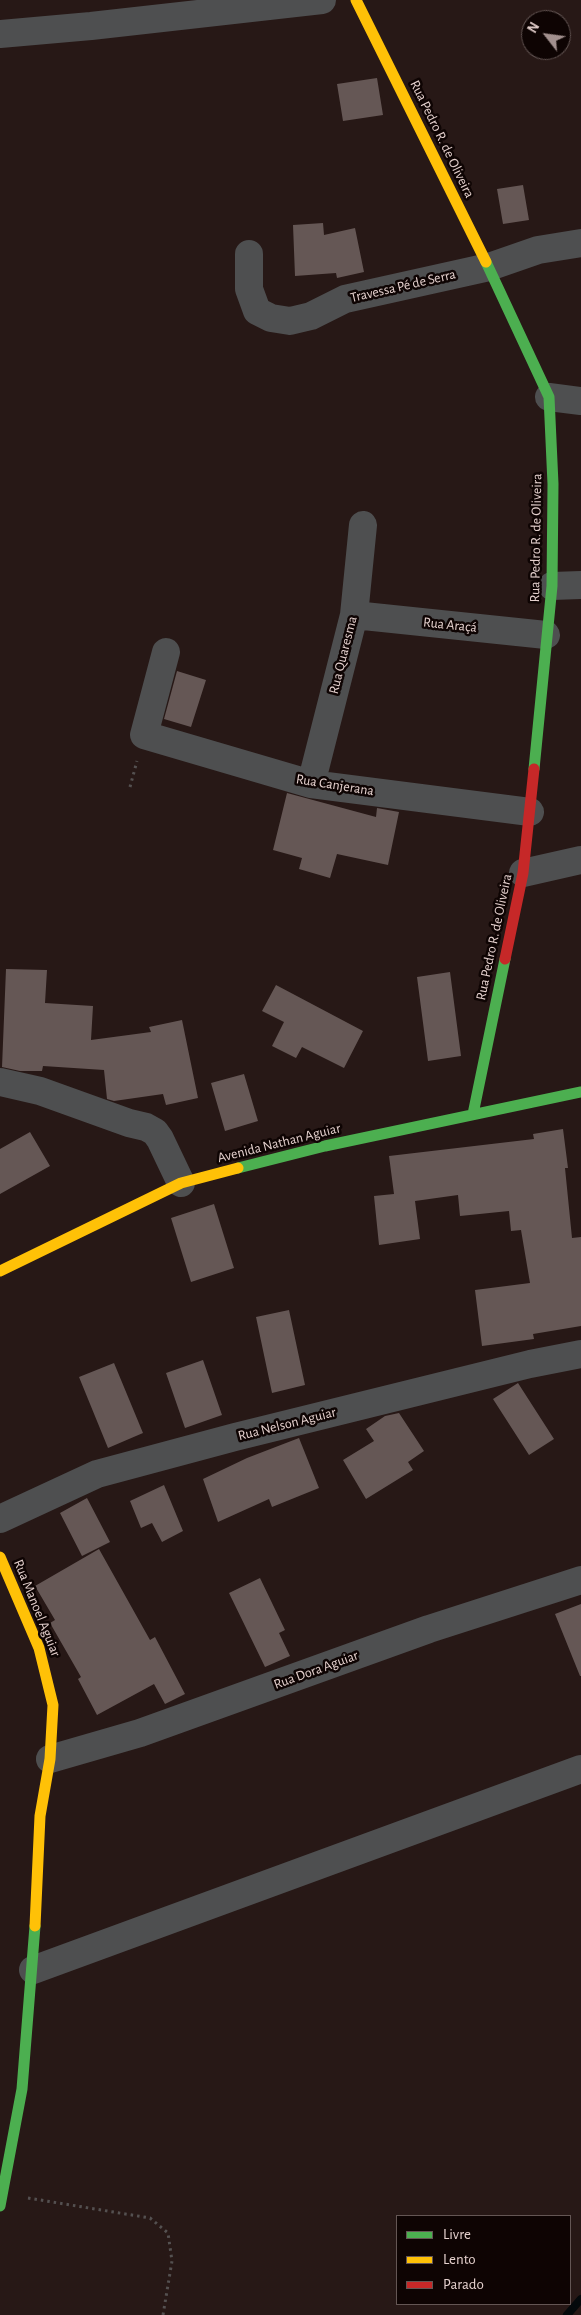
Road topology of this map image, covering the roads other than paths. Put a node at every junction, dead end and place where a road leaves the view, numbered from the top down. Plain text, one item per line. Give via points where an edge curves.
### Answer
1 (322, 0) edge
2 (356, 0) edge
3 (0, 34) edge
4 (581, 243) edge
5 (250, 254) dead end
6 (489, 267) junction
7 (549, 396) junction
8 (581, 401) edge
9 (364, 525) dead end
10 (581, 585) edge
11 (552, 586) junction
12 (354, 615) junction
13 (546, 635) junction
14 (166, 652) dead end
15 (310, 784) junction
16 (530, 812) junction
17 (581, 860) edge
18 (523, 873) junction
19 (0, 1082) edge
20 (581, 1092) edge
21 (473, 1114) junction
22 (181, 1183) junction
23 (0, 1271) edge
24 (581, 1354) edge
25 (0, 1519) edge
26 (0, 1556) edge
27 (581, 1580) edge
28 (50, 1759) junction
29 (581, 1769) edge
30 (33, 1970) junction
31 (1, 2194) edge
32 (0, 2206) edge

1 - 3 street
2 - 6 street, Rua Pedro R. de Oliveira
4 - 6 street, Travessa Pé de Serra via 538,250
5 - 6 street, Travessa Pé de Serra via 250,288 257,311 271,318 290,321 311,316 345,299
6 - 7 street, Rua Pedro R. de Oliveira
7 - 8 street
7 - 11 street, Rua Pedro R. de Oliveira via 553,484
9 - 12 street, Rua Quaresma
10 - 11 street
11 - 13 street, Rua Pedro R. de Oliveira
12 - 13 street, Rua Araçá
12 - 15 street, Rua Quaresma
13 - 16 street, Rua Pedro R. de Oliveira
14 - 15 street, Rua Canjerana via 144,734
15 - 16 street, Rua Canjerana
16 - 18 street, Rua Pedro R. de Oliveira
17 - 18 street
18 - 21 street, Rua Pedro R. de Oliveira
19 - 22 street via 40,1092 155,1132
20 - 21 street, Avenida Nathan Aguiar
21 - 22 street, Avenida Nathan Aguiar via 325,1146
22 - 23 street, Avenida Nathan Aguiar
24 - 25 street, Rua Nelson Aguiar via 254,1432 97,1474
26 - 28 street, Rua Manoel Aguiar via 40,1648 53,1705
27 - 28 street, Rua Dora Aguiar via 429,1629 140,1733
28 - 30 street, Rua Manoel Aguiar via 40,1816
29 - 30 street
30 - 31 street, Rua Manoel Aguiar via 22,2089
31 - 32 street, Rua Manoel Aguiar

